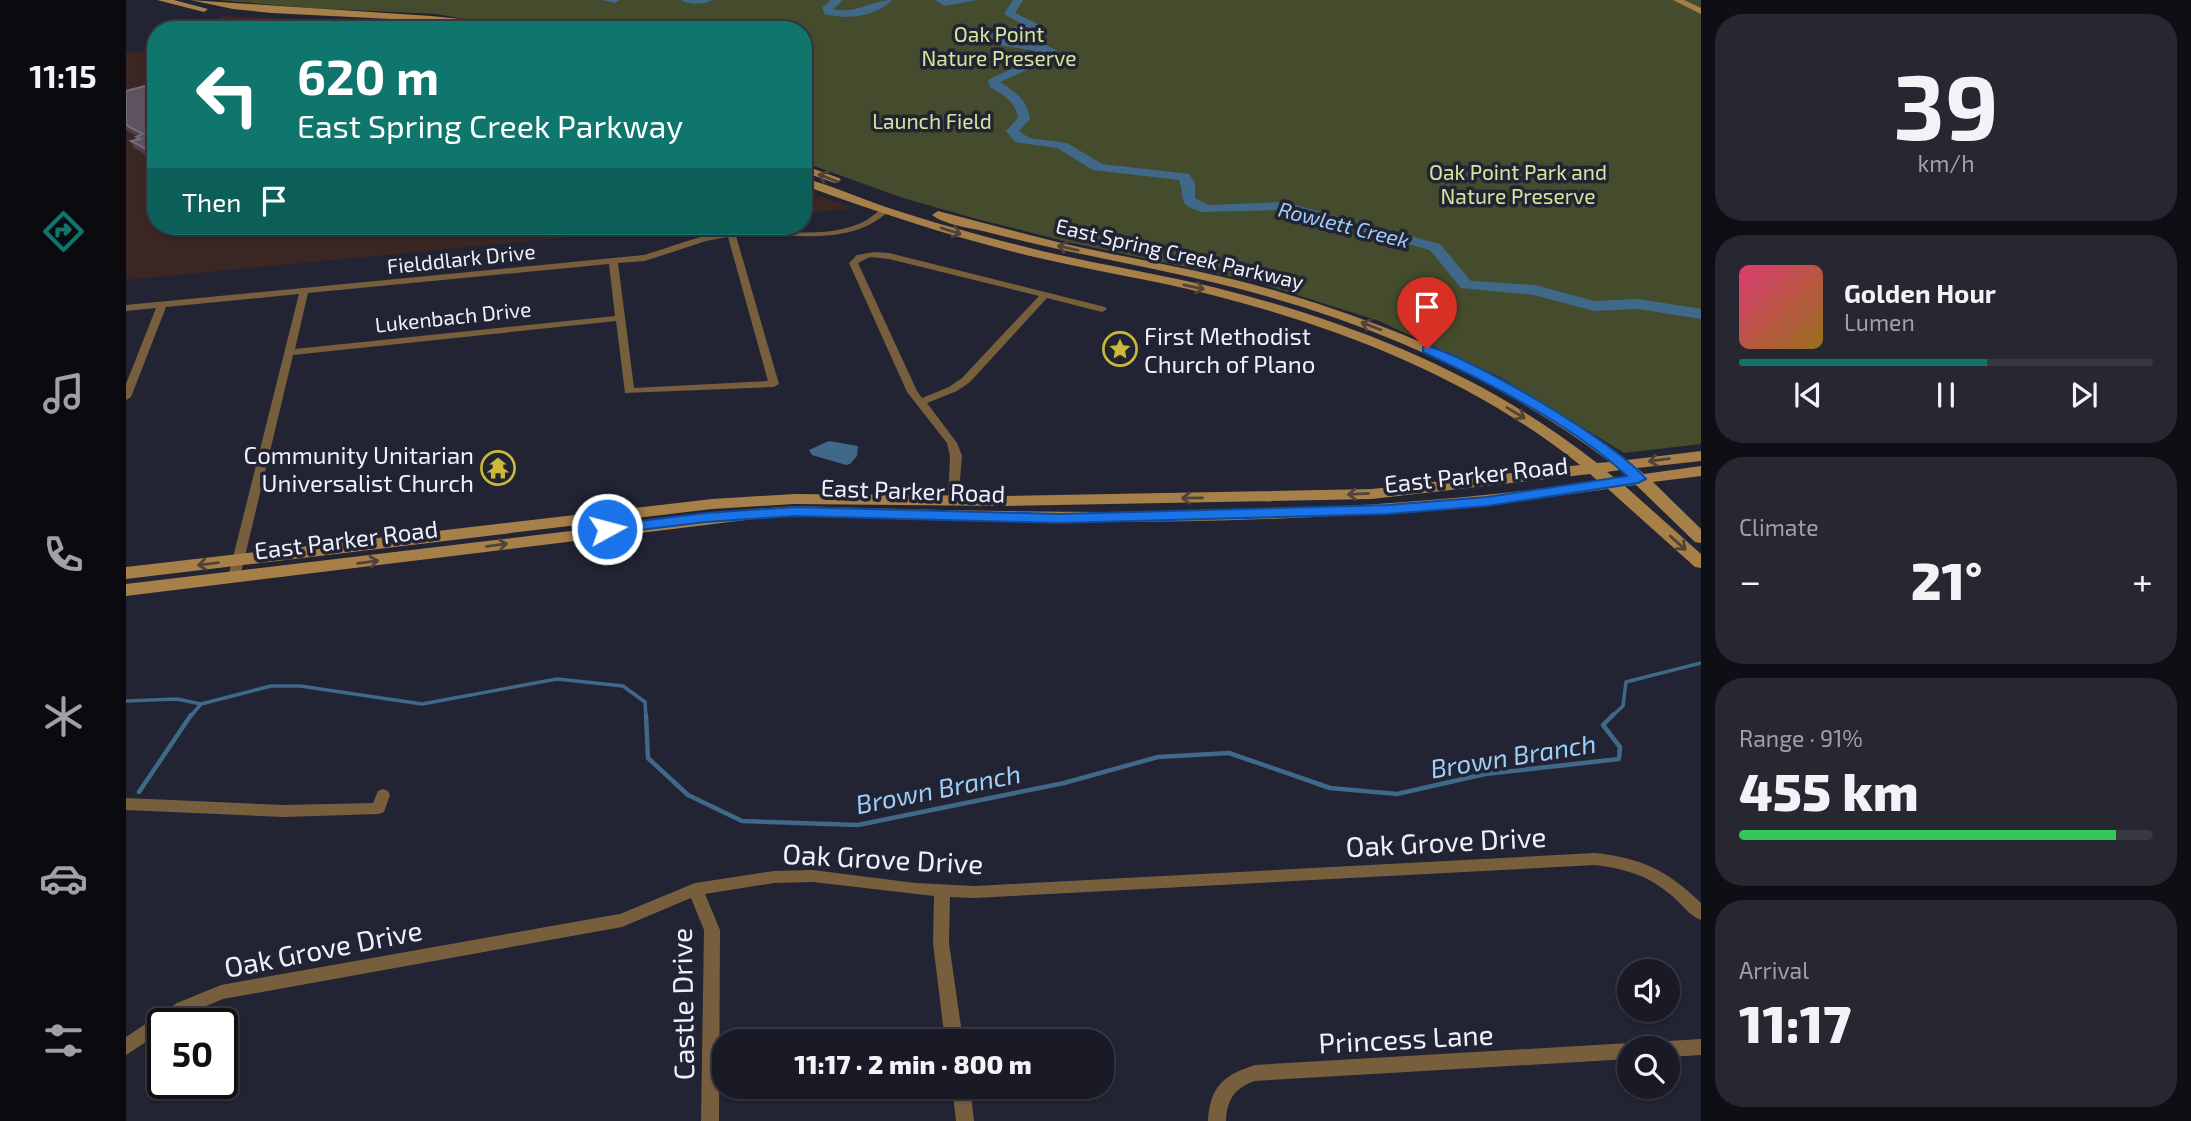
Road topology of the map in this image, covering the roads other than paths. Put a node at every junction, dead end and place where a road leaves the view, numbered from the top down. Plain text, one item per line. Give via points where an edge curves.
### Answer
1 (194, 0) edge
2 (1677, 0) edge
3 (165, 1) edge
4 (1701, 12) edge
5 (438, 18) junction
6 (367, 21) edge
7 (432, 21) edge
8 (456, 21) edge
9 (812, 171) edge
10 (812, 184) edge
11 (899, 203) junction
12 (886, 210) junction
13 (812, 234) edge
14 (725, 235) edge
15 (731, 235) edge
16 (613, 261) junction
17 (1131, 268) junction
18 (304, 291) junction
19 (1044, 296) junction
20 (162, 305) junction
21 (126, 308) edge
22 (1102, 309) dead end
23 (620, 318) junction
24 (290, 352) junction
25 (126, 397) edge
26 (920, 402) junction
27 (1701, 456) edge
28 (1623, 465) junction
29 (1596, 468) junction
30 (1701, 471) edge
31 (1638, 479) junction
32 (1614, 483) junction
33 (1263, 505) junction
34 (953, 509) junction
35 (1701, 538) edge
36 (1701, 563) edge
37 (236, 569) junction
38 (126, 573) edge
39 (126, 590) edge
40 (383, 795) dead end
41 (126, 804) edge
42 (1662, 877) joint
43 (695, 890) junction
44 (942, 891) junction
45 (1701, 913) edge
46 (952, 1029) edge
47 (126, 1047) edge
48 (1701, 1047) edge
49 (1680, 1048) edge
50 (1617, 1052) edge
51 (962, 1099) edge
52 (710, 1121) edge
53 (965, 1121) edge
54 (1217, 1121) edge

1 - 5 main road via 268,10
2 - 4 main road
3 - 6 main road via 248,15
5 - 7 main road
5 - 8 main road
11 -> 9 main road, East Spring Creek Parkway
10 - 12 main road, East Spring Creek Parkway
11 - 12 main road
17 -> 11 main road, East Spring Creek Parkway
12 - 13 street, Fielddlark Drive via 876,219
12 -> 17 main road, East Spring Creek Parkway via 989,241
14 - 16 street, Fielddlark Drive via 645,258
15 - 23 street via 774,384 629,391
16 - 18 street, Fielddlark Drive
16 - 23 street
28 -> 17 main road, East Spring Creek Parkway via 1505,388 1410,342 1291,299 1210,277
17 -> 29 main road, East Spring Creek Parkway via 1285,312 1399,354 1489,397
18 - 20 street, Fielddlark Drive
18 - 24 street
19 - 22 street
19 - 26 street via 966,380
19 - 26 street via 889,256 856,259 853,262
20 - 21 street, Fielddlark Drive
20 - 25 street
23 - 24 street, Lukenbach Drive
24 - 37 street
26 - 34 street via 952,443 956,456
27 -> 28 main road, East Parker Road
28 - 29 main road, East Parker Road
28 - 31 main road, East Spring Creek Parkway
29 - 32 main road, East Spring Creek Parkway
29 -> 33 main road, East Parker Road
30 - 31 main road, East Parker Road
31 - 32 main road, East Parker Road
31 - 35 main road, East Spring Creek Parkway
32 - 33 main road, East Parker Road via 1432,506
32 -> 36 main road, East Spring Creek Parkway
33 - 34 main road, East Parker Road via 1059,518
34 - 37 main road, East Parker Road via 795,505 722,509
37 -> 38 main road, East Parker Road
37 - 39 main road, East Parker Road
40 - 41 street via 379,808 284,811
42 - 44 street, Oak Grove Drive via 1624,862 1595,859
42 - 45 street
43 - 44 street, Oak Grove Drive via 774,877 813,876
43 - 47 street, Oak Grove Drive via 608,923 221,992 183,1008
43 - 52 street, Castle Drive via 712,930
44 - 46 street via 941,943
48 - 49 street
50 - 54 street, Princess Lane via 1255,1073 1228,1086 1217,1102
51 - 53 street

